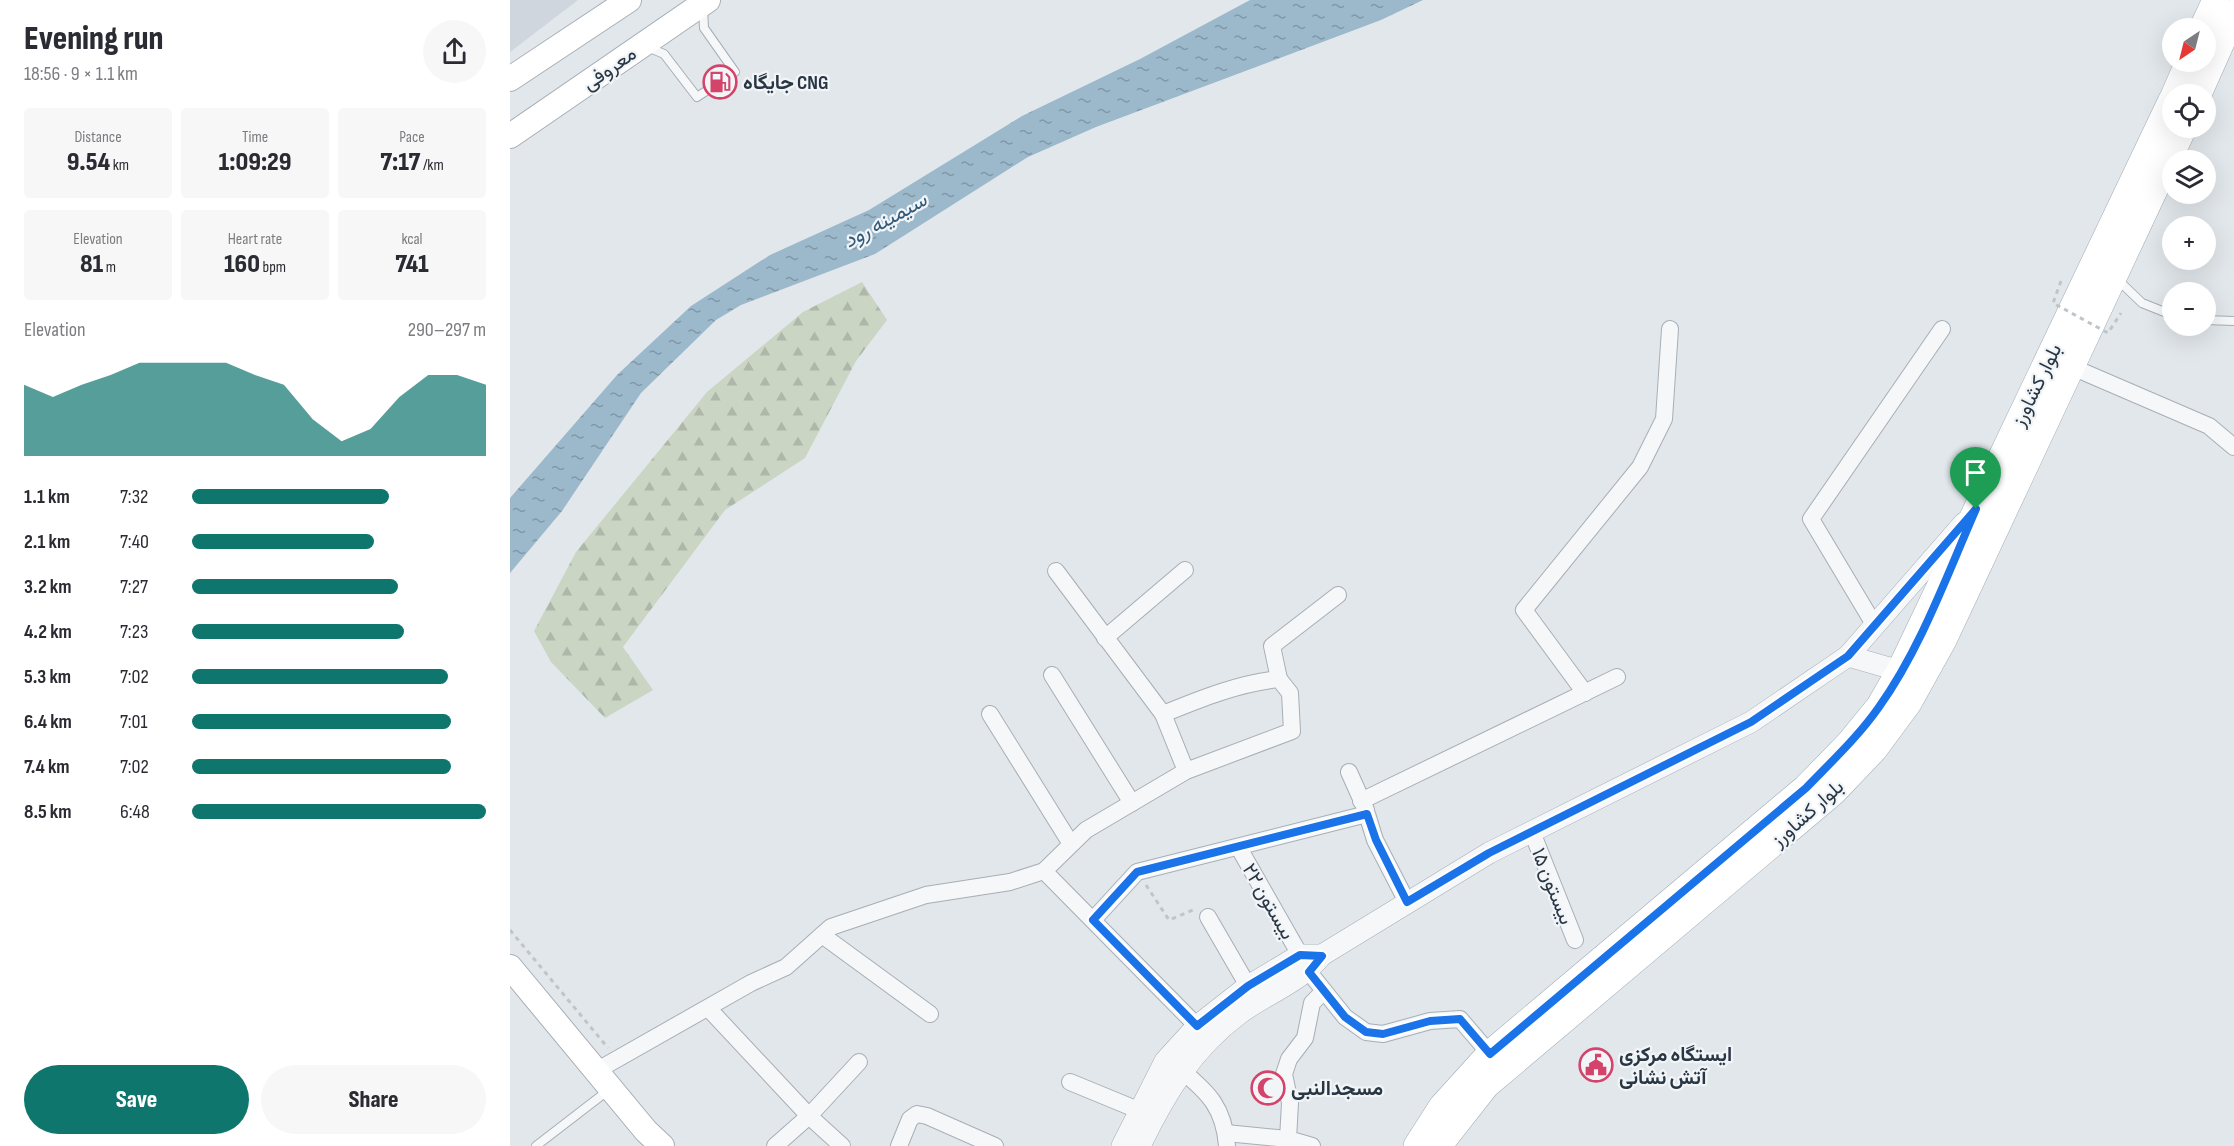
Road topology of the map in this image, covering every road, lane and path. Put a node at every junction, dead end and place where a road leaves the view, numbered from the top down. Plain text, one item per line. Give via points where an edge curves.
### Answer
1 (629, 0) edge
2 (2216, 0) edge
3 (705, 2) edge
4 (2234, 13) edge
5 (2208, 18) edge
6 (642, 45) junction
7 (510, 79) edge
8 (2203, 84) edge
9 (2162, 121) edge
10 (510, 136) edge
11 (2178, 138) edge
12 (2113, 274) junction
13 (2061, 281) dead end
14 (2162, 311) edge
15 (2121, 313) dead end
16 (2216, 320) edge
17 (2234, 321) edge
18 (1670, 329) dead end
19 (1942, 329) dead end
20 (2072, 367) junction
21 (2234, 447) edge
22 (1976, 509) junction
23 (1185, 570) dead end
24 (1056, 571) dead end
25 (1338, 596) dead end
26 (1875, 626) junction
27 (1106, 638) junction
28 (1848, 656) junction
29 (1900, 671) junction
30 (1052, 675) dead end
31 (1617, 677) dead end
32 (1279, 679) junction
33 (1585, 693) junction
34 (990, 714) dead end
35 (1163, 714) junction
36 (1186, 771) junction
37 (1348, 772) dead end
38 (1132, 802) junction
39 (1364, 807) junction
40 (1532, 832) junction
41 (1071, 844) junction
42 (1239, 848) junction
43 (1044, 871) junction
44 (1137, 872) junction
45 (1407, 902) junction
46 (1208, 917) joint
47 (1093, 920) junction
48 (510, 930) edge
49 (822, 935) junction
50 (1575, 940) dead end
51 (1310, 961) junction
52 (510, 966) edge
53 (1248, 986) junction
54 (1324, 991) junction
55 (708, 1008) junction
56 (930, 1014) dead end
57 (1545, 1019) junction
58 (1197, 1026) junction
59 (1490, 1054) junction
60 (859, 1062) dead end
61 (1182, 1070) junction
62 (608, 1073) junction
63 (1070, 1082) dead end
64 (1138, 1110) junction
65 (809, 1116) junction
66 (1227, 1139) edge
67 (1288, 1139) junction
68 (654, 1141) edge
69 (536, 1146) edge
70 (774, 1146) edge
71 (842, 1146) edge
72 (898, 1146) edge
73 (995, 1146) edge
74 (1122, 1146) edge
75 (1140, 1146) edge
76 (1312, 1146) edge
77 (1417, 1146) edge
78 (1438, 1146) edge

1 - 7 main road
2 - 5 main road
3 - 6 main road, معروفی
3 - 6 lane via 704,28 735,72 697,96 664,54
4 - 8 main road
6 - 10 main road, معروفی
9 - 22 main road, بلوار کشاورز
11 - 12 main road, بلوار کشاورز
12 - 14 lane via 2142,303
12 - 20 main road, بلوار کشاورز
13 - 15 path, bridge via 2053,303 2108,333
16 - 17 lane
18 - 33 street via 1664,419 1640,467 1524,610
19 - 26 street via 1811,519
20 - 21 street via 2209,426
20 - 57 main road, بلوار کشاورز via 1943,640 1908,703 1874,749 1833,792 1656,943
22 - 26 street
22 - 29 main road, بلوار کشاورز
23 - 27 street
24 - 27 street
25 - 32 street via 1272,646
26 - 28 street
27 - 35 street
28 - 29 street
28 - 40 street via 1751,722
29 - 57 main road, بلوار کشاورز via 1868,721 1806,788
30 - 38 street
31 - 33 street
32 - 35 street
32 - 36 street via 1290,693 1292,732
33 - 39 street
34 - 41 street
35 - 36 street
36 - 38 street
37 - 39 street
38 - 41 street via 1086,830
39 - 42 street
39 - 45 street
40 - 45 street
40 - 50 street, بیستون ۱۵
41 - 43 street
42 - 44 street
42 - 51 street, بیستون ۲۲
43 - 47 street
43 - 49 street via 1010,882 926,895 831,927
44 - 46 path via 1169,920 1194,910
44 - 47 street
45 - 51 street
46 - 53 street
47 - 58 street
48 - 62 path
49 - 55 street via 786,967
49 - 56 street
51 - 53 street
51 - 54 street, بیستون ۲۲
51 - 61 street via 1215,1033
52 - 62 main road
53 - 58 street
54 - 59 street, بیستون ۲۲ via 1345,1017 1366,1032 1383,1034 1430,1021 1460,1019
54 - 67 street via 1312,1003 1305,1038 1289,1059 1284,1074 1290,1103
55 - 62 street
55 - 65 street
57 - 59 main road, بلوار کشاورز
57 - 78 main road, بلوار کشاورز
58 - 64 street via 1165,1061
59 - 77 main road, بلوار کشاورز via 1442,1107
60 - 65 street
61 - 66 street via 1208,1092 1223,1118
61 - 75 street via 1158,1107
62 - 68 main road
62 - 69 lane
63 - 64 street
64 - 74 street
65 - 70 street
65 - 71 street
66 - 67 street
67 - 76 street
72 - 73 street via 910,1119 922,1114

